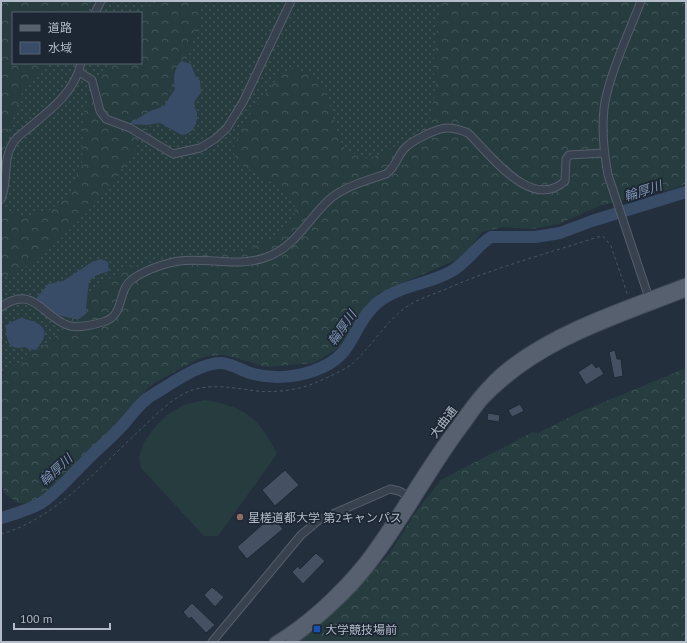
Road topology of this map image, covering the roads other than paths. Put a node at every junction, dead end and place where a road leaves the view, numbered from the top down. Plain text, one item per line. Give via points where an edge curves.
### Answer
1 (101, 1) edge
2 (291, 1) edge
3 (641, 1) edge
4 (96, 12) edge
5 (81, 64) edge
6 (79, 72) junction
7 (604, 153) junction
8 (1, 199) edge
9 (686, 283) edge
10 (686, 292) edge
11 (650, 301) junction
12 (1, 307) edge
13 (411, 498) junction
14 (212, 642) edge
15 (274, 642) edge
16 (290, 642) edge

1 - 4 street
2 - 6 street via 243,102 227,128 200,148 173,154 130,128 106,119 100,112 92,80
3 - 7 street via 607,92 603,115
5 - 6 street
6 - 8 street via 71,90 12,143 8,153 6,186
7 - 11 street via 608,175
7 - 12 street via 569,155 566,159 565,181 551,190 537,188 518,182 502,170 468,134 461,130 446,128 408,145 386,174 344,189 332,197 287,246 267,257 232,262 180,261 153,269 126,284 118,312 111,319 88,325 67,326 38,304 24,299
9 - 11 main road, 大曲通
10 - 11 main road, 大曲通
11 - 13 main road, 大曲通 via 562,342 532,359 510,376 483,402
11 - 13 main road, 大曲通 via 632,304 557,336 506,368 478,396 442,443
13 - 14 street via 390,489 319,520 300,535
13 - 15 main road, 大曲通 via 362,564 341,587 308,618
13 - 16 main road, 大曲通 via 368,569 343,598

